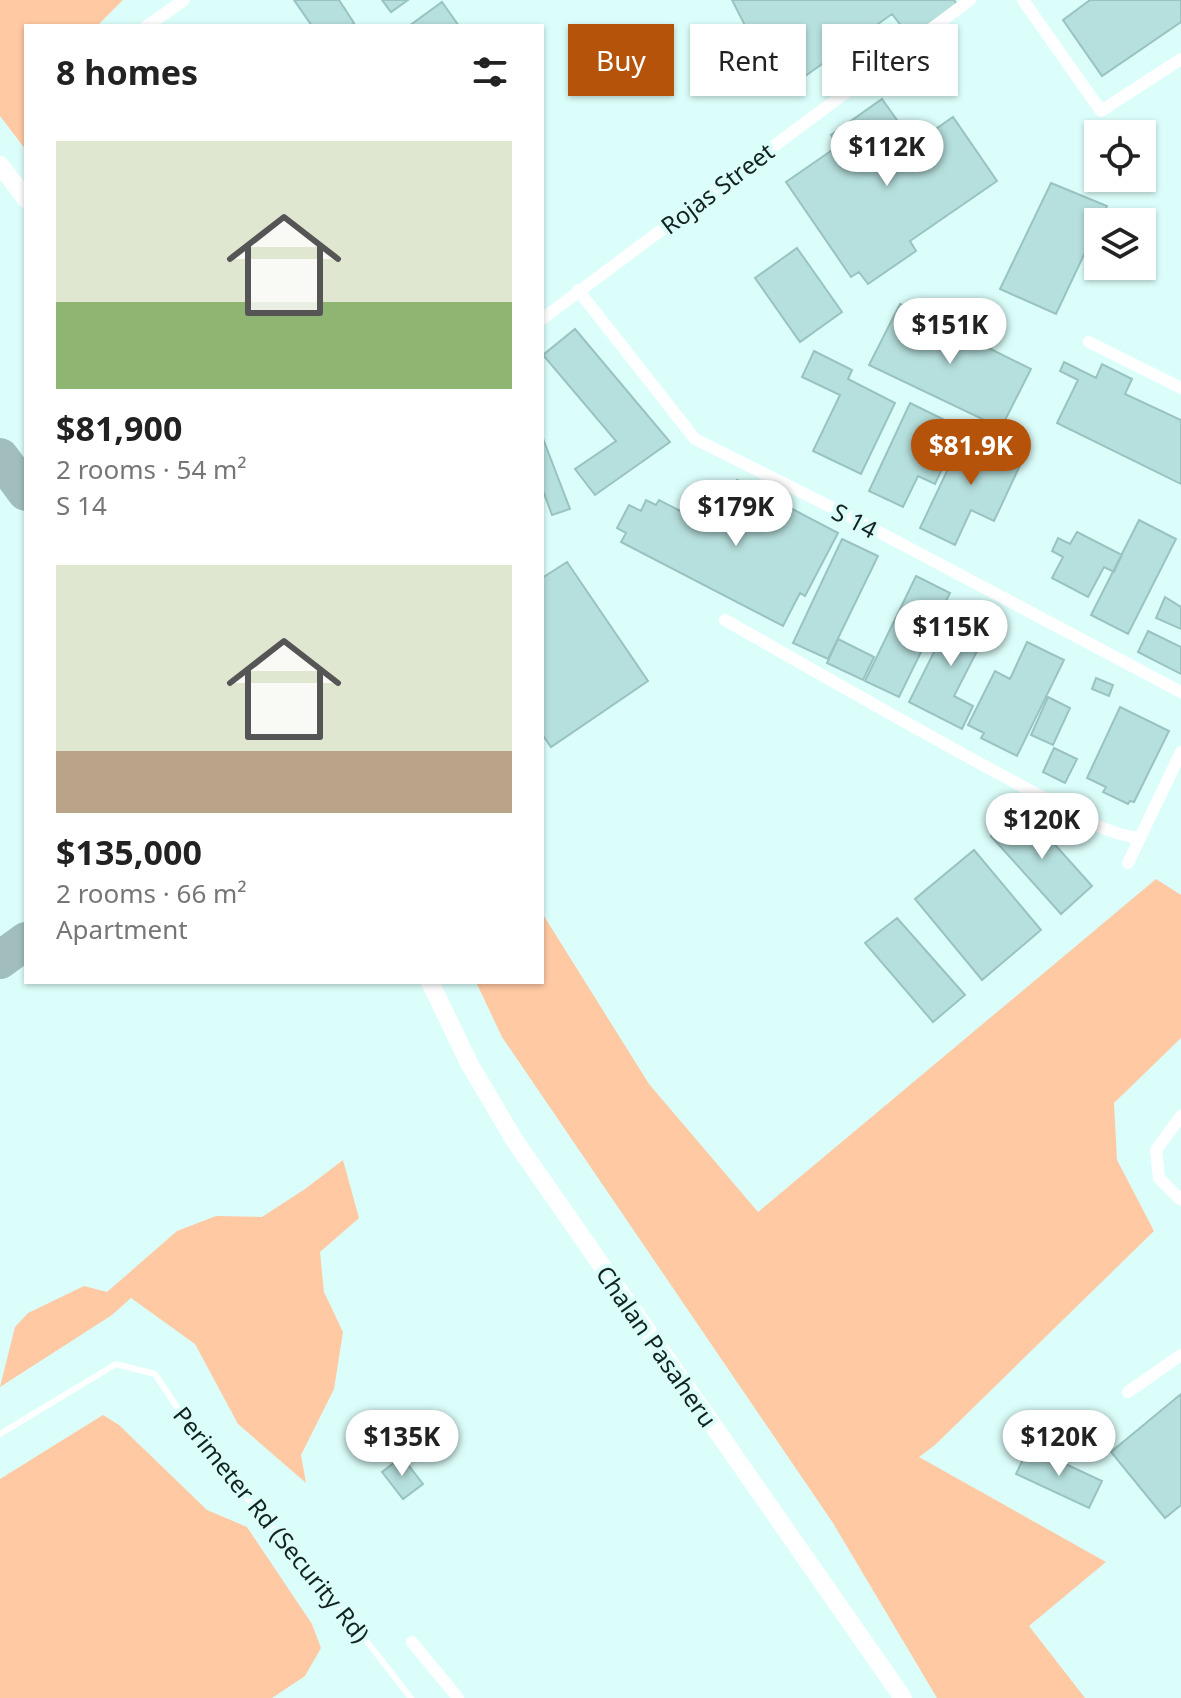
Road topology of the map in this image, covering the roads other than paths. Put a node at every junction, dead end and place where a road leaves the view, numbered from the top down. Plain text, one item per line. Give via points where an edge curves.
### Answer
1 (184, 0) edge
2 (970, 0) edge
3 (1023, 0) edge
4 (150, 24) edge
5 (1181, 59) edge
6 (0, 165) edge
7 (24, 196) edge
8 (578, 290) junction
9 (544, 317) edge
10 (1089, 342) dead end
11 (1181, 388) edge
12 (725, 620) dead end
13 (1181, 692) edge
14 (1181, 752) edge
15 (1140, 838) junction
16 (1128, 863) dead end
17 (431, 984) edge
18 (1181, 1116) edge
19 (1181, 1200) edge
20 (1181, 1355) edge
21 (1128, 1392) dead end
22 (0, 1434) edge
23 (412, 1642) dead end
24 (411, 1698) edge
25 (458, 1698) edge
26 (903, 1698) edge

1 - 4 street
2 - 8 street, Rojas Street
3 - 5 street via 1101,111
6 - 7 main road
8 - 9 street, Rojas Street
8 - 13 street, S 14 via 695,439
10 - 11 street
12 - 15 street via 1077,815
14 - 15 street
15 - 16 street
17 - 26 main road, Chalan Pasaheru via 515,1141
18 - 19 street via 1156,1150 1159,1178
20 - 21 street
22 - 24 lane, Perimeter Rd (Security Rd) via 116,1364 155,1374 202,1445
23 - 25 street

